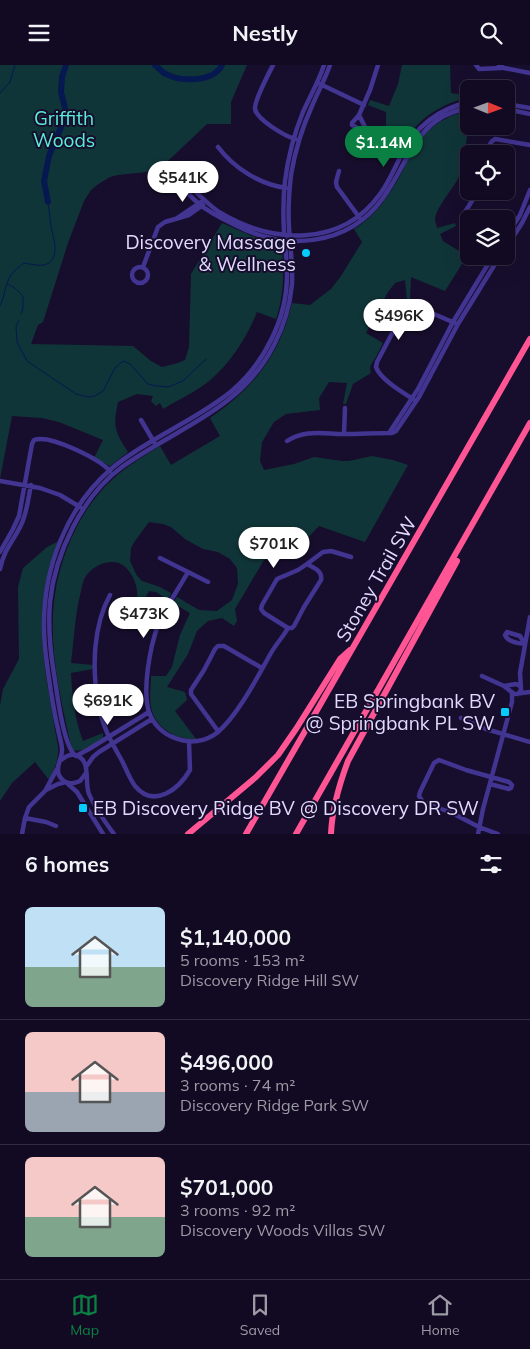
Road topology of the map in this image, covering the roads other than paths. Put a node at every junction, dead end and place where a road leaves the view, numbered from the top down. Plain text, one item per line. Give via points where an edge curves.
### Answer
1 (274, 65) edge
2 (324, 65) edge
3 (330, 65) edge
4 (378, 65) edge
5 (476, 65) edge
6 (501, 66) edge
7 (530, 73) edge
8 (319, 84) junction
9 (364, 105) junction
10 (460, 105) edge
11 (515, 106) edge
12 (530, 108) edge
13 (460, 110) edge
14 (515, 111) edge
15 (530, 114) edge
16 (359, 115) dead end
17 (296, 140) junction
18 (490, 145) edge
19 (530, 145) edge
20 (218, 147) dead end
21 (404, 155) junction
22 (339, 171) dead end
23 (287, 188) junction
24 (530, 190) edge
25 (528, 201) edge
26 (202, 203) junction
27 (530, 207) edge
28 (360, 218) junction
29 (515, 224) edge
30 (515, 234) edge
31 (287, 238) junction
32 (488, 265) edge
33 (494, 265) edge
34 (143, 267) dead end
35 (475, 285) junction
36 (480, 288) junction
37 (453, 322) junction
38 (458, 324) junction
39 (530, 339) edge
40 (435, 362) junction
41 (414, 400) junction
42 (345, 408) dead end
43 (141, 420) dead end
44 (530, 423) edge
45 (344, 434) junction
46 (287, 441) dead end
47 (154, 444) junction
48 (111, 472) junction
49 (0, 481) edge
50 (25, 484) junction
51 (31, 485) junction
52 (486, 501) junction
53 (81, 507) junction
54 (0, 552) edge
55 (351, 557) dead end
56 (160, 558) dead end
57 (307, 564) junction
58 (0, 569) edge
59 (188, 572) junction
60 (208, 582) dead end
61 (110, 595) dead end
62 (530, 617) edge
63 (288, 628) junction
64 (357, 641) junction
65 (528, 644) edge
66 (262, 669) junction
67 (520, 673) junction
68 (482, 676) dead end
69 (514, 684) junction
70 (504, 686) junction
71 (521, 687) junction
72 (530, 692) edge
73 (515, 693) junction
74 (151, 716) junction
75 (461, 718) dead end
76 (218, 731) junction
77 (504, 734) junction
78 (108, 737) junction
79 (189, 741) junction
80 (530, 742) edge
81 (112, 744) junction
82 (76, 755) junction
83 (58, 766) junction
84 (86, 770) junction
85 (492, 777) junction
86 (66, 783) junction
87 (490, 785) junction
88 (44, 791) junction
89 (25, 818) junction
90 (56, 826) dead end
91 (479, 827) junction
92 (22, 834) edge
93 (103, 834) edge
94 (114, 834) edge
95 (188, 834) edge
96 (246, 834) edge
97 (296, 834) edge
98 (331, 834) edge
99 (478, 834) edge
100 (498, 834) edge

1 - 17 street via 256,110 264,121
2 - 8 street
3 - 8 street
4 - 9 street
5 - 6 street via 479,69
6 - 7 street
8 - 9 street
8 - 17 street via 303,111
9 - 16 street
10 - 21 street via 426,122 412,137
11 - 12 street
13 - 21 street via 435,122
14 - 15 street
17 - 23 street via 288,166
18 - 19 street via 495,139
20 - 23 street via 229,160 259,180
21 - 28 street via 387,189
22 - 28 street via 337,187
23 - 31 street via 283,209
24 - 25 street
25 - 29 street
26 - 26 street via 175,172 167,167 171,175
26 - 31 street via 239,225
26 - 34 street via 189,215 158,227
27 - 30 street
28 - 31 street via 336,231
31 - 47 street via 288,291 262,362 232,395
32 - 35 street
33 - 36 street
35 - 36 street
35 - 37 street
36 - 38 street
37 - 38 street
37 - 40 street
37 - 41 street via 412,305 407,307 377,362 376,369
38 - 40 street
39 - 64 highway, Stoney Trail SW
40 - 41 street
41 - 45 street via 389,433
42 - 45 street
43 - 47 street
44 - 52 highway
45 - 46 street via 311,433
47 - 48 street via 127,457
48 - 50 street via 101,463 71,448 40,438 32,444
48 - 53 street via 92,489
49 - 50 street
50 - 51 street
50 - 54 street via 19,516
51 - 53 street via 60,495
51 - 58 street via 22,523 7,547
52 - 97 highway
52 - 98 highway via 472,534 351,754 337,792
53 - 82 street via 57,568 49,620 51,657 67,743
53 - 83 street via 66,529 56,553 45,606 45,647 62,748
55 - 57 street via 325,551
56 - 59 street
57 - 63 street via 322,575 321,580 294,626
57 - 63 street via 277,579 261,606 264,613
59 - 60 street
59 - 74 street via 163,615 152,644 147,699
61 - 78 street via 102,613 95,665 98,701
62 - 65 street
63 - 66 street
64 - 95 highway via 340,659 278,755
64 - 96 highway, Stoney Trail SW
65 - 67 street
66 - 76 street via 239,706
66 - 76 street via 224,646 215,649 191,694
67 - 69 street
67 - 71 street
68 - 70 street
69 - 70 street
69 - 71 street
69 - 73 street
70 - 73 street
71 - 72 street
71 - 73 street via 521,691
72 - 73 street
73 - 77 street
74 - 78 street
74 - 79 street via 166,733
74 - 81 street
75 - 77 street
76 - 79 street via 204,739
77 - 80 street
77 - 85 street
78 - 81 street
78 - 82 street
79 - 81 street via 189,771 175,789 159,795 146,793 135,786
81 - 84 street via 93,757
82 - 83 street via 65,757
82 - 84 street via 84,761
83 - 86 street via 60,777
83 - 88 street
84 - 86 street via 83,779 77,783
84 - 94 street via 89,795
85 - 87 street
85 - 87 street via 509,782 512,787
85 - 91 street via 439,760 434,763 419,793 423,802
86 - 88 street
86 - 93 street via 77,792
87 - 91 street
88 - 89 street via 33,802
89 - 90 street
89 - 92 street
91 - 99 street
91 - 100 street

